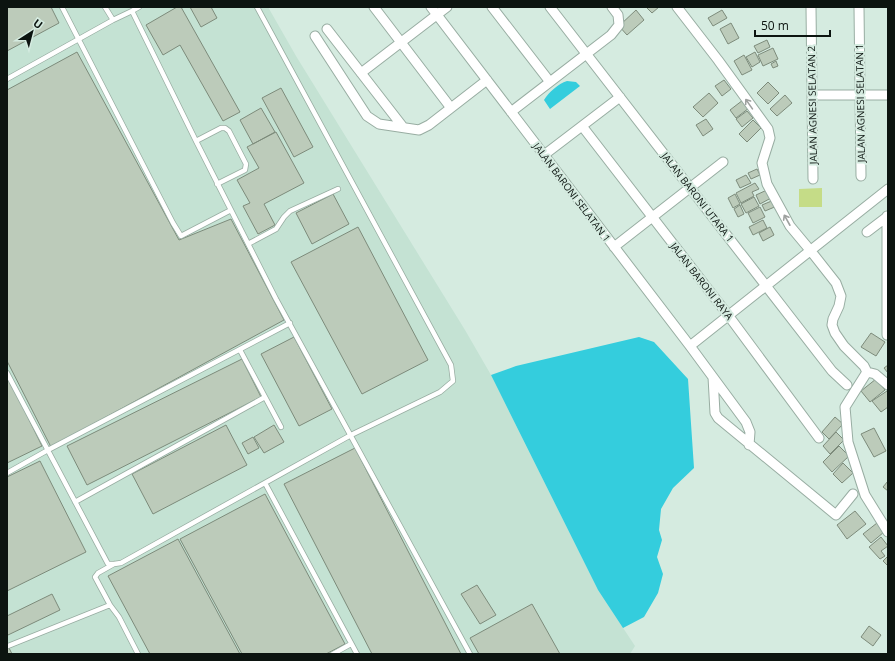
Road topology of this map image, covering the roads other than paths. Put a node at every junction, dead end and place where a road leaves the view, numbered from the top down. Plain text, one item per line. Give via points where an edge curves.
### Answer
1 (105, 7) edge
2 (139, 7) edge
3 (257, 7) edge
4 (374, 7) edge
5 (431, 7) edge
6 (447, 7) edge
7 (492, 7) edge
8 (550, 7) edge
9 (612, 7) edge
10 (677, 7) edge
11 (811, 7) edge
12 (859, 7) edge
13 (64, 8) edge
14 (132, 10) junction
15 (437, 15) junction
16 (113, 20) junction
17 (327, 29) dead end
18 (315, 36) dead end
19 (78, 39) junction
20 (401, 42) junction
21 (586, 54) junction
22 (361, 73) junction
23 (7, 79) edge
24 (487, 80) junction
25 (550, 82) junction
26 (812, 95) junction
27 (860, 95) junction
28 (888, 95) edge
29 (620, 97) junction
30 (451, 108) junction
31 (511, 112) junction
32 (582, 126) junction
33 (403, 127) junction
34 (196, 141) junction
35 (544, 155) junction
36 (723, 162) dead end
37 (861, 176) dead end
38 (813, 179) dead end
39 (217, 184) junction
40 (690, 188) junction
41 (338, 189) dead end
42 (888, 190) edge
43 (231, 210) junction
44 (888, 216) edge
45 (653, 217) junction
46 (867, 232) dead end
47 (248, 244) junction
48 (614, 247) junction
49 (811, 251) junction
50 (766, 286) junction
51 (728, 315) junction
52 (290, 323) junction
53 (887, 335) edge
54 (690, 346) junction
55 (240, 350) junction
56 (867, 372) junction
57 (7, 373) edge
58 (713, 377) junction
59 (888, 385) edge
60 (847, 386) dead end
61 (265, 397) junction
62 (281, 426) dead end
63 (352, 435) junction
64 (819, 438) dead end
65 (749, 445) junction
66 (48, 450) junction
67 (7, 473) edge
68 (265, 482) junction
69 (853, 494) dead end
70 (75, 502) junction
71 (888, 532) edge
72 (114, 564) junction
73 (110, 605) junction
74 (351, 644) junction
75 (8, 646) edge
76 (138, 654) edge
77 (333, 654) edge
78 (357, 654) edge
79 (470, 654) edge

1 - 16 lane
2 - 14 lane
3 - 63 lane via 451,365 453,381 440,392
4 - 20 street
5 - 15 street, JALAN BARONI SELATAN 1
6 - 15 street
7 - 25 street
8 - 21 street, JALAN BARONI UTARA 1
9 - 21 street via 618,15 619,25
49 -> 10 street via 790,226 767,184 762,163 770,138 768,129
11 - 26 street, JALAN AGNESI SELATAN 2
12 - 27 street, JALAN AGNESI SELATAN 1
13 - 19 lane
14 - 16 lane
14 - 34 lane
15 - 20 street
15 - 24 street, JALAN BARONI SELATAN 1
16 - 19 lane
17 - 22 street
18 - 33 street via 367,116 379,124
19 - 23 lane
19 - 43 lane via 182,237
20 - 22 street
20 - 30 street
21 - 25 street
21 - 29 street, JALAN BARONI UTARA 1
22 - 33 street
24 - 30 street
24 - 31 street, JALAN BARONI SELATAN 1
25 - 31 street
26 - 27 street
26 - 38 street, JALAN AGNESI SELATAN 2
27 - 28 street
27 - 37 street, JALAN AGNESI SELATAN 1
29 - 32 street
29 - 40 street, JALAN BARONI UTARA 1
30 - 33 street via 419,130
31 - 35 street, JALAN BARONI SELATAN 1
32 - 35 street
32 - 45 street, JALAN BARONI RAYA
34 - 39 lane
34 - 39 lane via 225,128 246,164 245,170
35 - 48 street, JALAN BARONI SELATAN 1
36 - 40 street
39 - 43 lane
40 - 45 street
40 - 50 street, JALAN BARONI UTARA 1
41 - 47 lane via 290,211 276,229
42 - 49 street
43 - 47 lane
44 - 46 street
44 - 53 street
45 - 48 street
45 - 51 street, JALAN BARONI RAYA
47 - 52 lane
48 - 54 street, JALAN BARONI SELATAN 1
49 - 50 street
49 - 56 street via 836,284 841,296 832,325 835,333
50 - 51 street
50 - 60 street, JALAN BARONI UTARA 1 via 832,371
51 - 54 street
51 - 64 street, JALAN BARONI RAYA
52 - 55 lane
52 - 63 lane
54 - 58 street, JALAN BARONI SELATAN 1
55 - 61 lane
55 - 66 lane
56 - 59 street via 875,374
56 - 71 street via 844,407 848,442 865,495
57 - 66 lane
58 - 65 street, JALAN BARONI SELATAN 1 via 746,422 750,432
58 - 65 street via 715,413
61 - 62 lane
61 - 70 lane
63 - 68 lane
63 - 79 lane
65 - 69 street via 836,515
66 - 67 lane
66 - 70 lane
68 - 72 lane
68 - 74 lane
70 - 72 lane via 108,564
72 - 73 lane via 95,577
73 - 75 lane
73 - 76 lane
74 - 77 lane
74 - 78 lane

